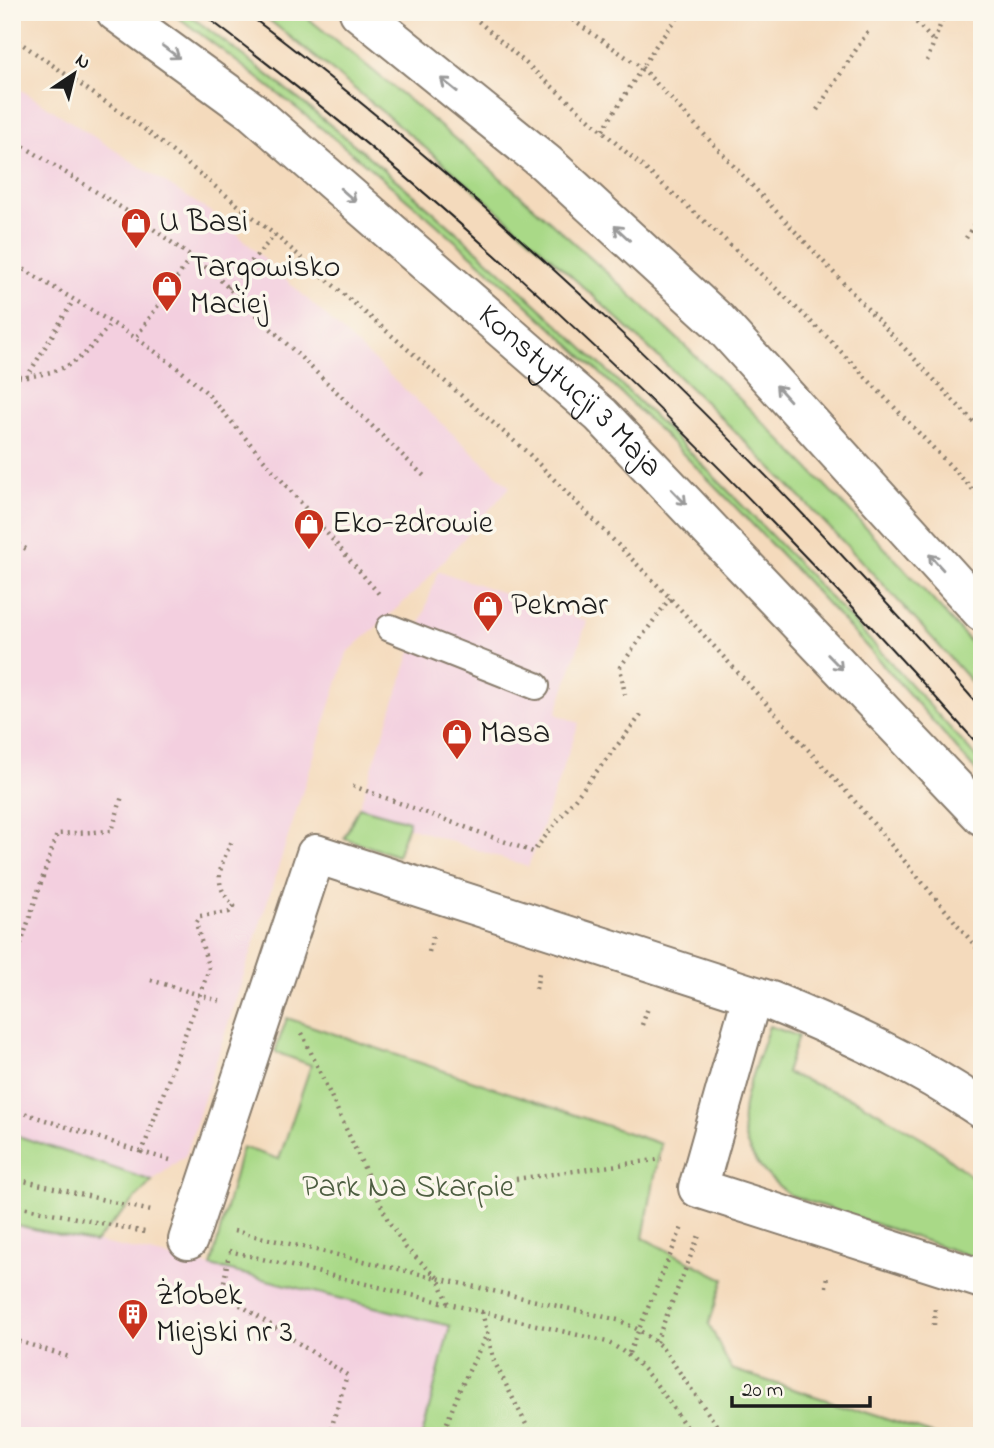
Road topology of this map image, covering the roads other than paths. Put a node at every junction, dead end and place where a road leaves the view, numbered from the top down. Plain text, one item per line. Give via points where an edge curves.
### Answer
1 (116, 12) edge
2 (359, 12) edge
3 (982, 612) edge
4 (390, 628) dead end
5 (536, 686) dead end
6 (982, 816) edge
7 (752, 996) junction
8 (982, 1109) edge
9 (191, 1231) road end
10 (982, 1279) edge

1 -> 6 street, Konstytucji 3 Maja via 252,111 601,415
3 -> 2 street via 718,321 546,163
4 - 5 lane
7 - 8 street via 843,1031 949,1086
7 - 9 street via 316,854
7 - 10 street via 707,1178

